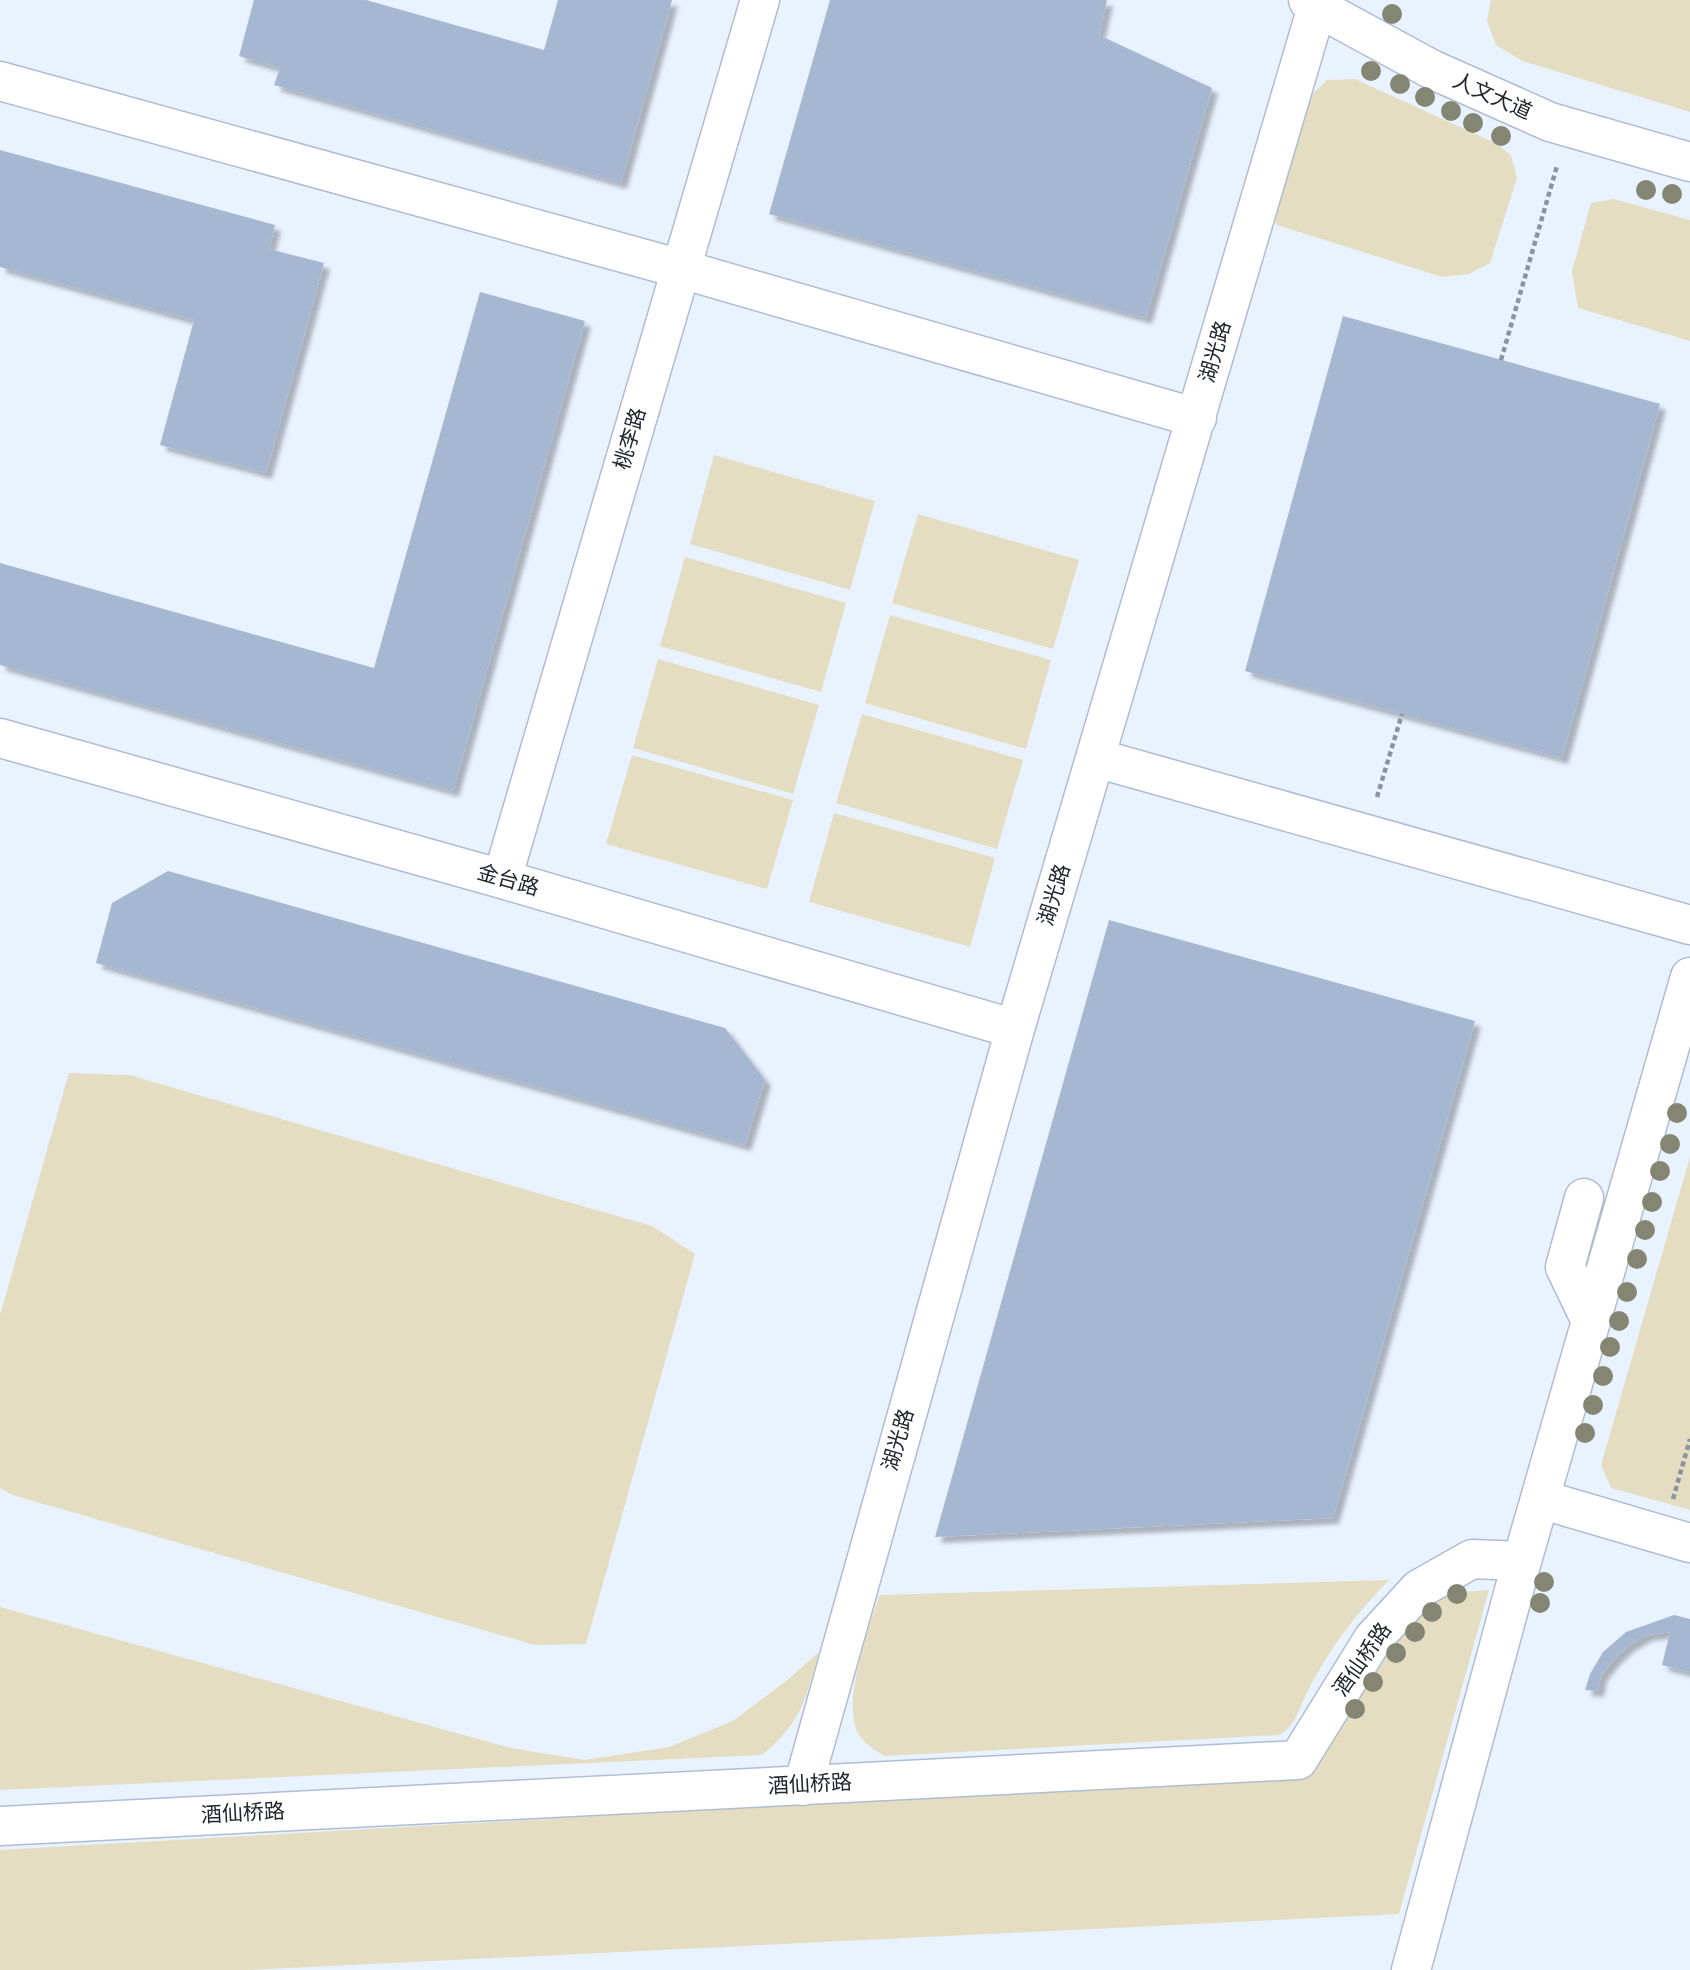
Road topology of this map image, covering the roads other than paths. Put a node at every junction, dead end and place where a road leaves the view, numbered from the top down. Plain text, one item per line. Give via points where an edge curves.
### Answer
1 (761, 0) edge
2 (1312, 4) edge
3 (0, 81) edge
4 (1690, 162) edge
5 (681, 269) junction
6 (1197, 418) junction
7 (0, 738) edge
8 (1096, 758) junction
9 (502, 879) junction
10 (1690, 925) edge
11 (1690, 977) edge
12 (1015, 1029) junction
13 (1584, 1198) dead end
14 (1591, 1321) junction
15 (1540, 1499) junction
16 (1676, 1539) edge
17 (1522, 1562) junction
18 (803, 1786) junction
19 (0, 1826) edge
20 (1411, 1970) edge

1 - 5 street, 桃李路
2 - 4 street, 人文大道 via 1431,69 1550,122
2 - 6 street, 湖光路
3 - 5 street
5 - 6 street
5 - 9 street, 桃李路
6 - 8 street, 湖光路
7 - 9 street, 金台路
8 - 10 street
8 - 12 street, 湖光路
9 - 12 street, 金台路
11 - 14 street
12 - 18 street, 湖光路
13 - 14 street via 1565,1267
14 - 15 street
15 - 16 street
15 - 17 street
17 - 18 street, 酒仙桥路 via 1472,1559 1419,1589 1373,1639 1298,1760
17 - 20 street
18 - 19 street, 酒仙桥路

